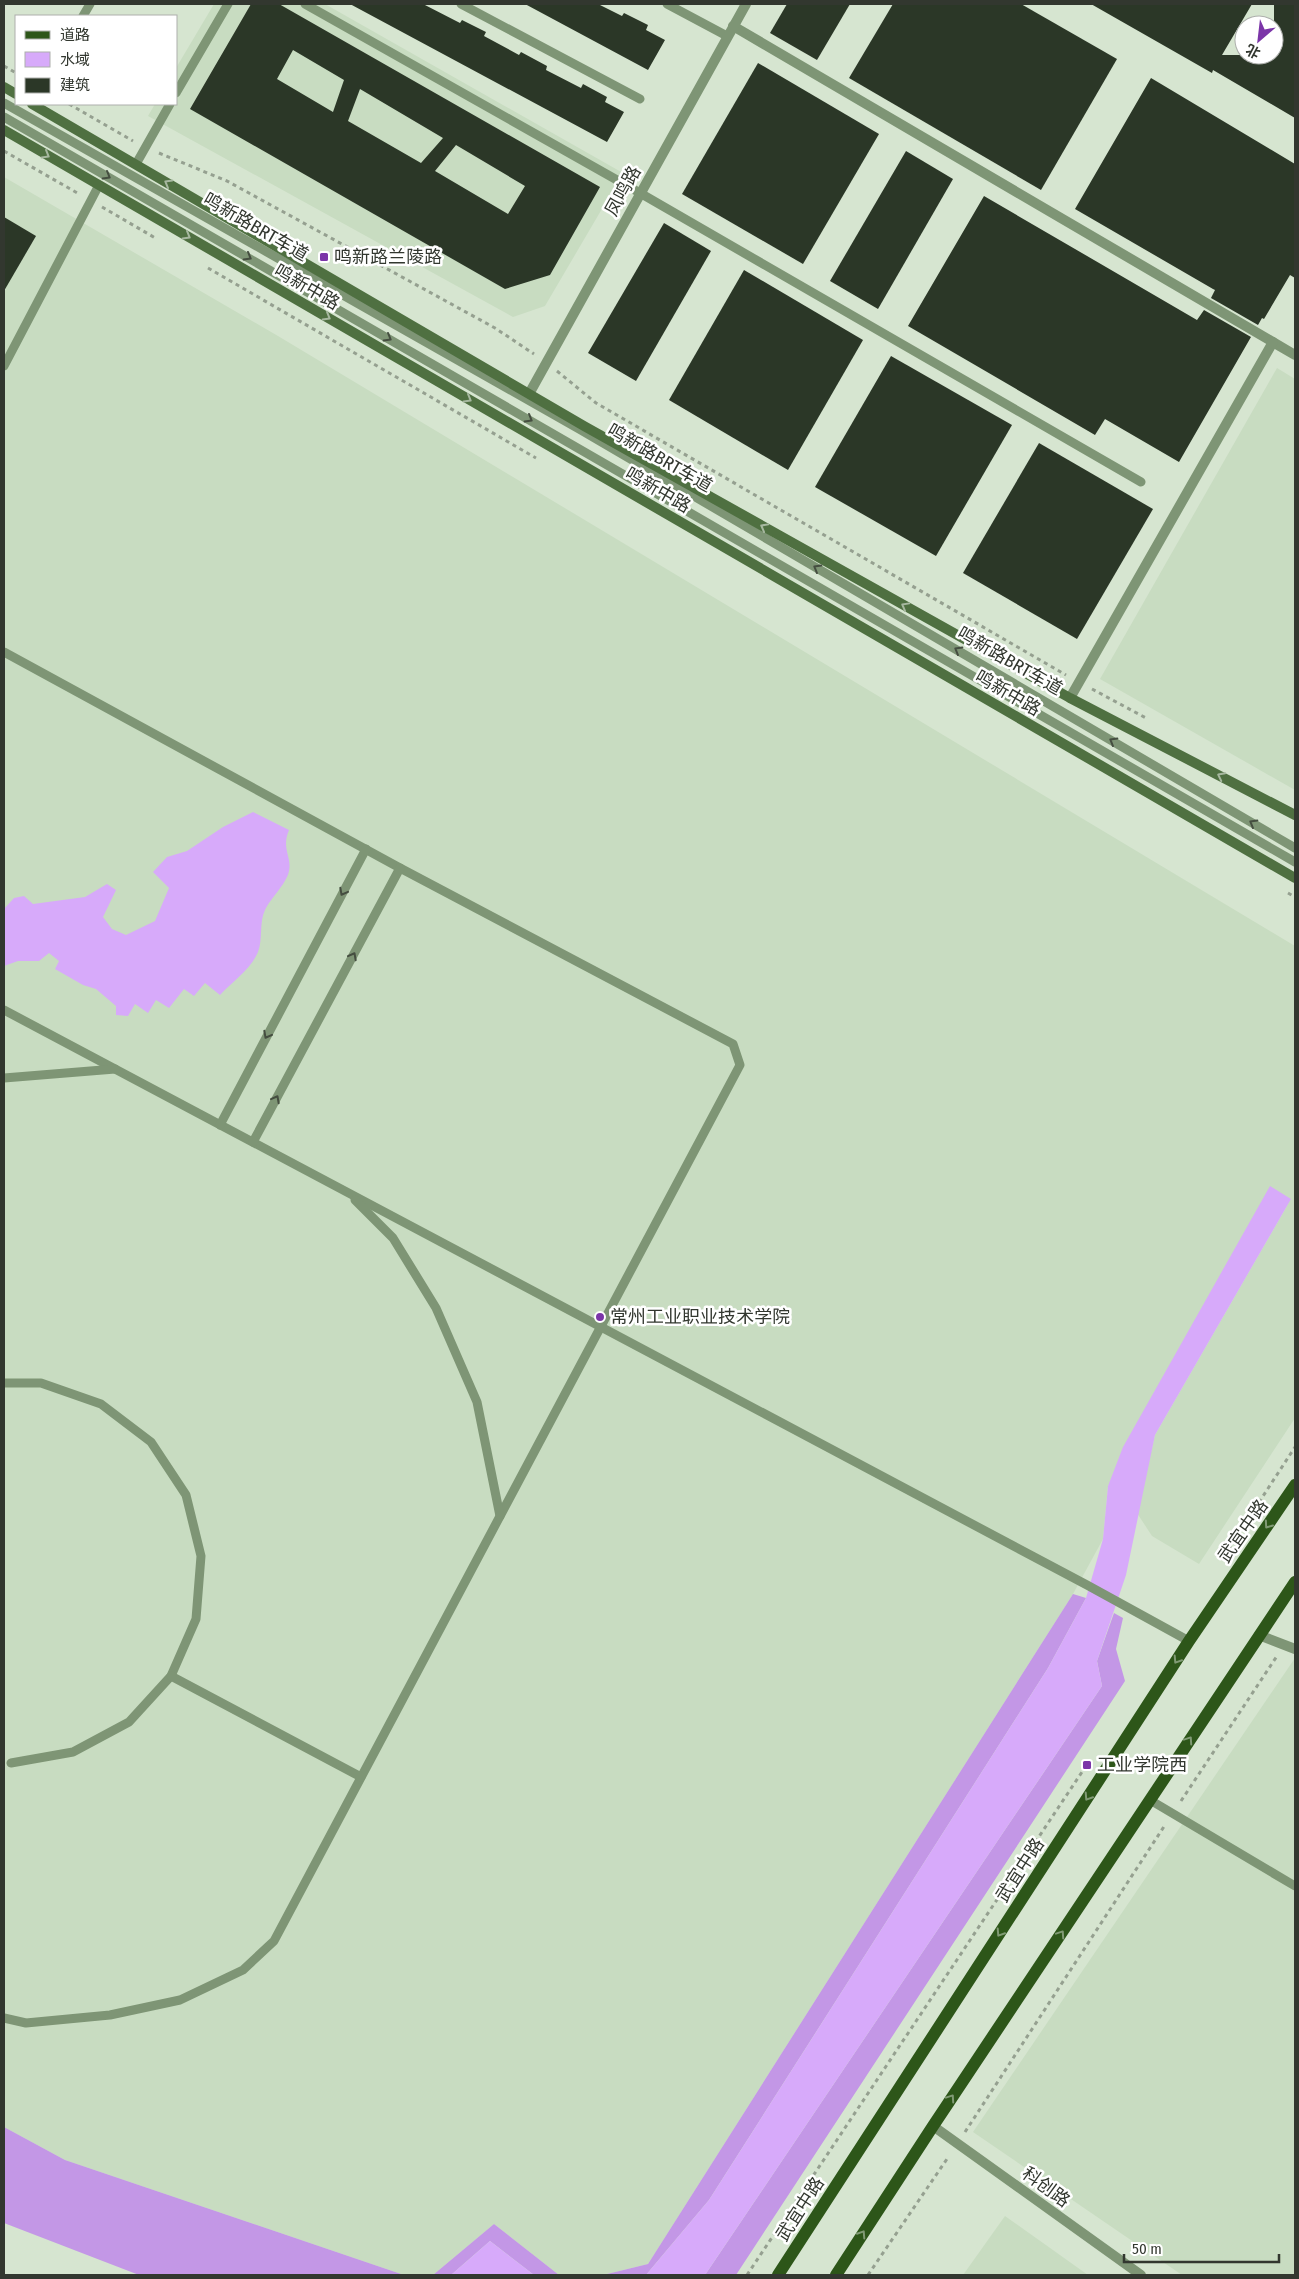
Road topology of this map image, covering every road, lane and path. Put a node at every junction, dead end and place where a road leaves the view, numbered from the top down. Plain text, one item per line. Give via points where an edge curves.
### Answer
1 (90, 4) edge
2 (228, 4) edge
3 (305, 4) edge
4 (460, 4) edge
5 (667, 4) edge
6 (746, 4) edge
7 (84, 15) edge
8 (732, 26) junction
9 (727, 36) junction
10 (4, 66) edge
11 (15, 72) edge
12 (4, 87) edge
13 (178, 90) edge
14 (15, 93) edge
15 (640, 99) dead end
16 (4, 103) edge
17 (32, 105) edge
18 (34, 105) edge
19 (71, 105) edge
20 (169, 105) edge
21 (26, 116) junction
22 (4, 117) edge
23 (20, 126) junction
24 (4, 130) edge
25 (14, 136) junction
26 (145, 148) junction
27 (136, 164) junction
28 (99, 185) junction
29 (640, 193) junction
30 (1273, 342) junction
31 (1295, 355) edge
32 (546, 362) junction
33 (4, 366) edge
34 (529, 394) junction
35 (1141, 482) dead end
36 (4, 652) edge
37 (1080, 682) junction
38 (1070, 698) junction
39 (1149, 720) dead end
40 (1295, 815) edge
41 (366, 848) junction
42 (1295, 848) edge
43 (1295, 862) edge
44 (400, 868) junction
45 (1295, 878) edge
46 (4, 1010) edge
47 (115, 1069) junction
48 (4, 1078) edge
49 (220, 1125) junction
50 (253, 1142) junction
51 (348, 1193) junction
52 (600, 1328) junction
53 (4, 1383) edge
54 (1295, 1447) edge
55 (1295, 1485) edge
56 (500, 1516) junction
57 (1222, 1559) dead end
58 (1295, 1582) edge
59 (1260, 1635) junction
60 (1189, 1641) junction
61 (1285, 1645) junction
62 (1295, 1649) edge
63 (171, 1676) junction
64 (1092, 1756) dead end
65 (11, 1763) dead end
66 (361, 1777) junction
67 (1150, 1800) junction
68 (1172, 1813) junction
69 (1295, 1886) edge
70 (4, 2018) edge
71 (933, 2126) junction
72 (957, 2143) junction
73 (747, 2275) edge
74 (778, 2275) edge
75 (836, 2275) edge
76 (868, 2275) edge
77 (1141, 2275) edge

1 - 7 lane
2 - 13 lane
3 - 29 lane
4 - 15 lane
5 - 9 lane
6 - 8 street, 凤鸣路
8 - 9 street, 凤鸣路
8 - 30 street
9 - 29 street, 凤鸣路
10 - 11 path
12 - 14 main road
16 - 21 lane, 鸣新路BRT车道
17 - 21 lane
18 - 27 main road, 鸣新中路
19 - 26 path
20 - 26 lane
21 - 23 lane
42 -> 21 lane, 鸣新路BRT车道 via 581,430
22 - 23 lane, 鸣新路BRT车道
23 - 25 lane
23 -> 43 lane, 鸣新路BRT车道
24 - 25 main road, 鸣新中路
25 -> 28 main road, 鸣新中路
26 - 27 lane
26 - 32 path via 227,182 495,328
34 -> 27 main road, 鸣新中路
28 - 33 lane
28 -> 45 main road, 鸣新中路
29 - 32 street, 凤鸣路
29 - 35 lane
30 - 31 street
30 - 37 street
32 - 34 street, 凤鸣路
32 - 37 path via 596,403
38 -> 34 main road, 鸣新中路
36 - 41 lane
37 - 38 street
37 - 39 path
40 -> 38 main road, 鸣新中路
41 - 44 lane
41 -> 49 lane
50 -> 44 lane
44 - 52 lane via 733,1044 740,1065
46 - 47 lane
47 - 48 lane
47 - 49 lane
49 - 50 lane
50 - 51 lane
51 - 52 lane
51 - 56 lane via 393,1238 436,1308 477,1402
52 - 56 lane
52 - 60 lane
53 - 63 lane via 41,1383 101,1404 151,1442 186,1495 201,1556 196,1619
54 - 57 path
55 -> 60 main road, 武宜中路
56 - 66 lane
58 - 59 main road
59 - 61 street
67 -> 59 main road
60 -> 74 main road, 武宜中路
61 - 62 street
61 - 68 path
63 - 65 lane via 121,1727 73,1752
63 - 66 lane
64 - 73 path
66 - 70 lane via 274,1940 243,1970 180,2000 128,2011 26,2023
67 - 68 lane
71 -> 67 main road
68 - 69 lane
68 - 72 path
71 - 72 street, 科创路
75 -> 71 main road
72 - 76 path
72 - 77 street, 科创路

